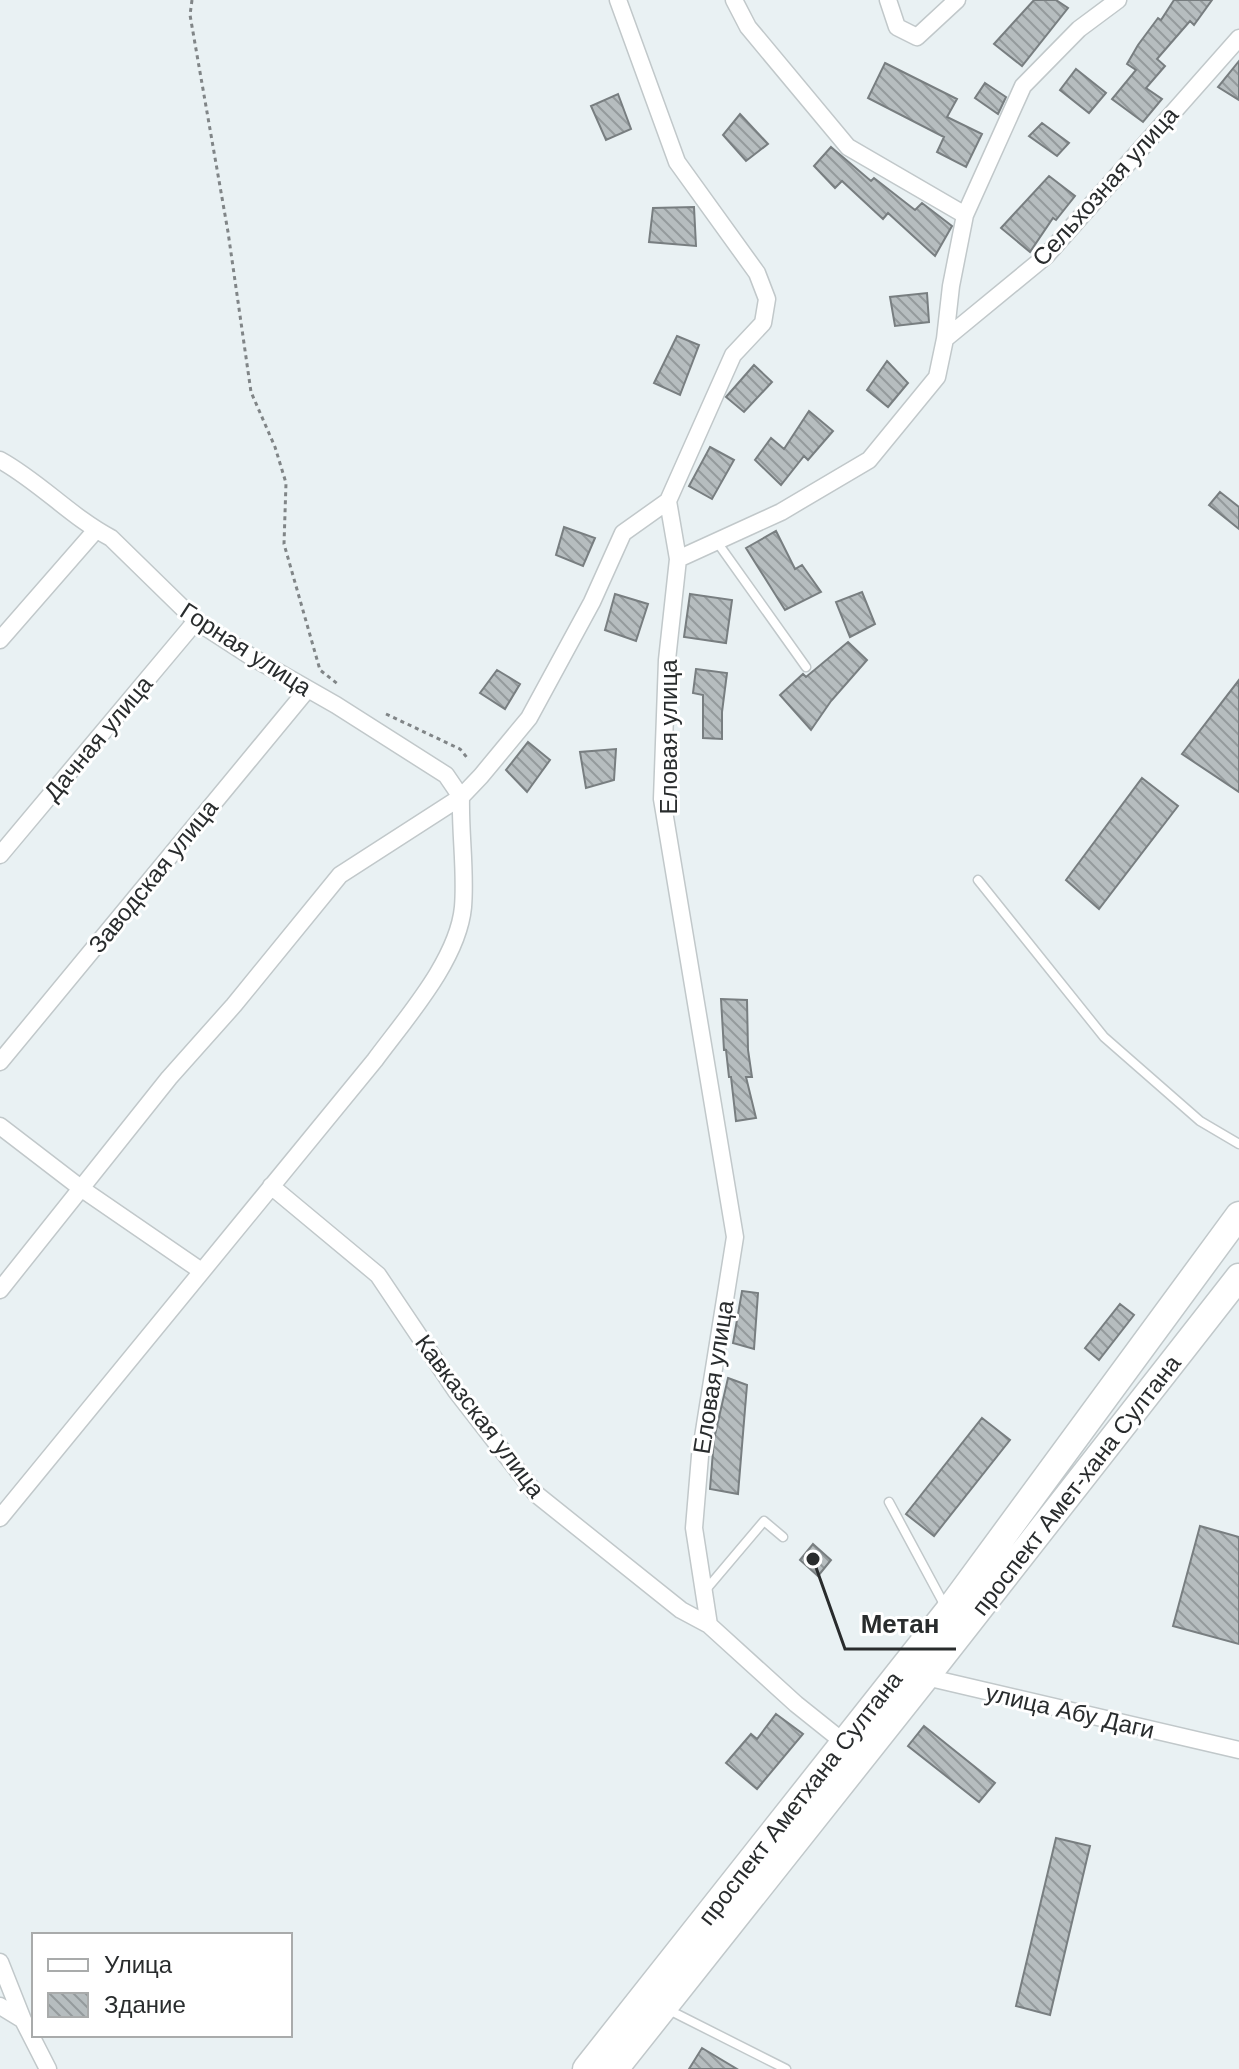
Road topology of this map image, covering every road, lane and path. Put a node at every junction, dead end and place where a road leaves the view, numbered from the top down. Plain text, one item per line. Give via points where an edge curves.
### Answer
1 (192, 0) edge
2 (618, 0) edge
3 (734, 0) edge
4 (888, 0) edge
5 (957, 0) edge
6 (1118, 0) edge
7 (1239, 38) edge
8 (965, 215) junction
9 (945, 339) junction
10 (0, 460) edge
11 (668, 501) junction
12 (96, 530) junction
13 (716, 541) junction
14 (678, 559) junction
15 (196, 621) junction
16 (0, 640) edge
17 (806, 667) dead end
18 (307, 690) junction
19 (349, 693) dead end
20 (385, 714) dead end
21 (481, 776) junction
22 (461, 797) junction
23 (0, 855) edge
24 (978, 880) dead end
25 (0, 1062) edge
26 (0, 1126) edge
27 (1239, 1144) edge
28 (271, 1186) junction
29 (82, 1189) junction
30 (1239, 1215) edge
31 (200, 1270) junction
32 (1239, 1277) edge
33 (0, 1290) edge
34 (889, 1502) dead end
35 (0, 1518) edge
36 (783, 1537) dead end
37 (704, 1593) junction
38 (948, 1611) junction
39 (709, 1625) junction
40 (959, 1636) junction
41 (919, 1667) junction
42 (854, 1750) junction
43 (1239, 1750) edge
44 (0, 1962) edge
45 (658, 1997) junction
46 (0, 2006) edge
47 (23, 2020) junction
48 (48, 2069) edge
49 (586, 2069) edge
50 (615, 2069) edge
51 (786, 2069) edge

1 - 19 path via 190,15 251,392 286,483 284,544 320,670
2 - 11 street via 677,162 757,273 767,299 763,323 733,355
3 - 8 street via 748,27 848,147
4 - 5 street via 897,27 917,37
6 - 8 street via 1079,29 1023,86
7 - 9 street, Сельхозная улица via 1046,256
8 - 9 street
9 - 13 street via 937,377 869,460 781,512
10 - 12 street, Горная улица
11 - 14 street, Еловая улица
11 - 21 street via 623,533 529,718
12 - 15 street, Горная улица via 111,538
12 - 16 street
13 - 14 street
13 - 17 lane
14 - 37 street, Еловая улица via 667,660 662,799 735,1237 700,1456 694,1528
15 - 18 street, Горная улица
15 - 23 street, Дачная улица
18 - 22 street, Горная улица via 446,775
18 - 25 street, Заводская улица
20 - 21 path via 460,749
21 - 22 street
22 - 28 street via 463,910 450,950 375,1060
22 - 29 street via 340,875
24 - 27 lane via 1104,1037 1200,1121
26 - 29 street
28 - 31 street
28 - 39 street, Кавказская улица via 378,1275 456,1391 536,1494 681,1610
29 - 31 street
29 - 33 street
30 - 38 main road, проспект Аметхана Султана
31 - 35 street
32 - 40 main road, проспект Амет-хана Султана
34 - 38 lane
36 - 37 lane via 764,1521
37 - 39 street, Еловая улица
38 - 40 lane
38 - 41 main road, проспект Аметхана Султана
39 - 42 street, Кавказская улица
40 - 41 main road, проспект Амет-хана Султана
41 - 42 main road, проспект Амет-хана Султана
41 - 43 street, улица Абу Даги
42 - 45 main road, проспект Амет-хана Султана
44 - 47 street
45 - 49 main road
45 - 50 main road, проспект Амет-хана Султана
45 - 51 lane
46 - 47 street
47 - 48 street

